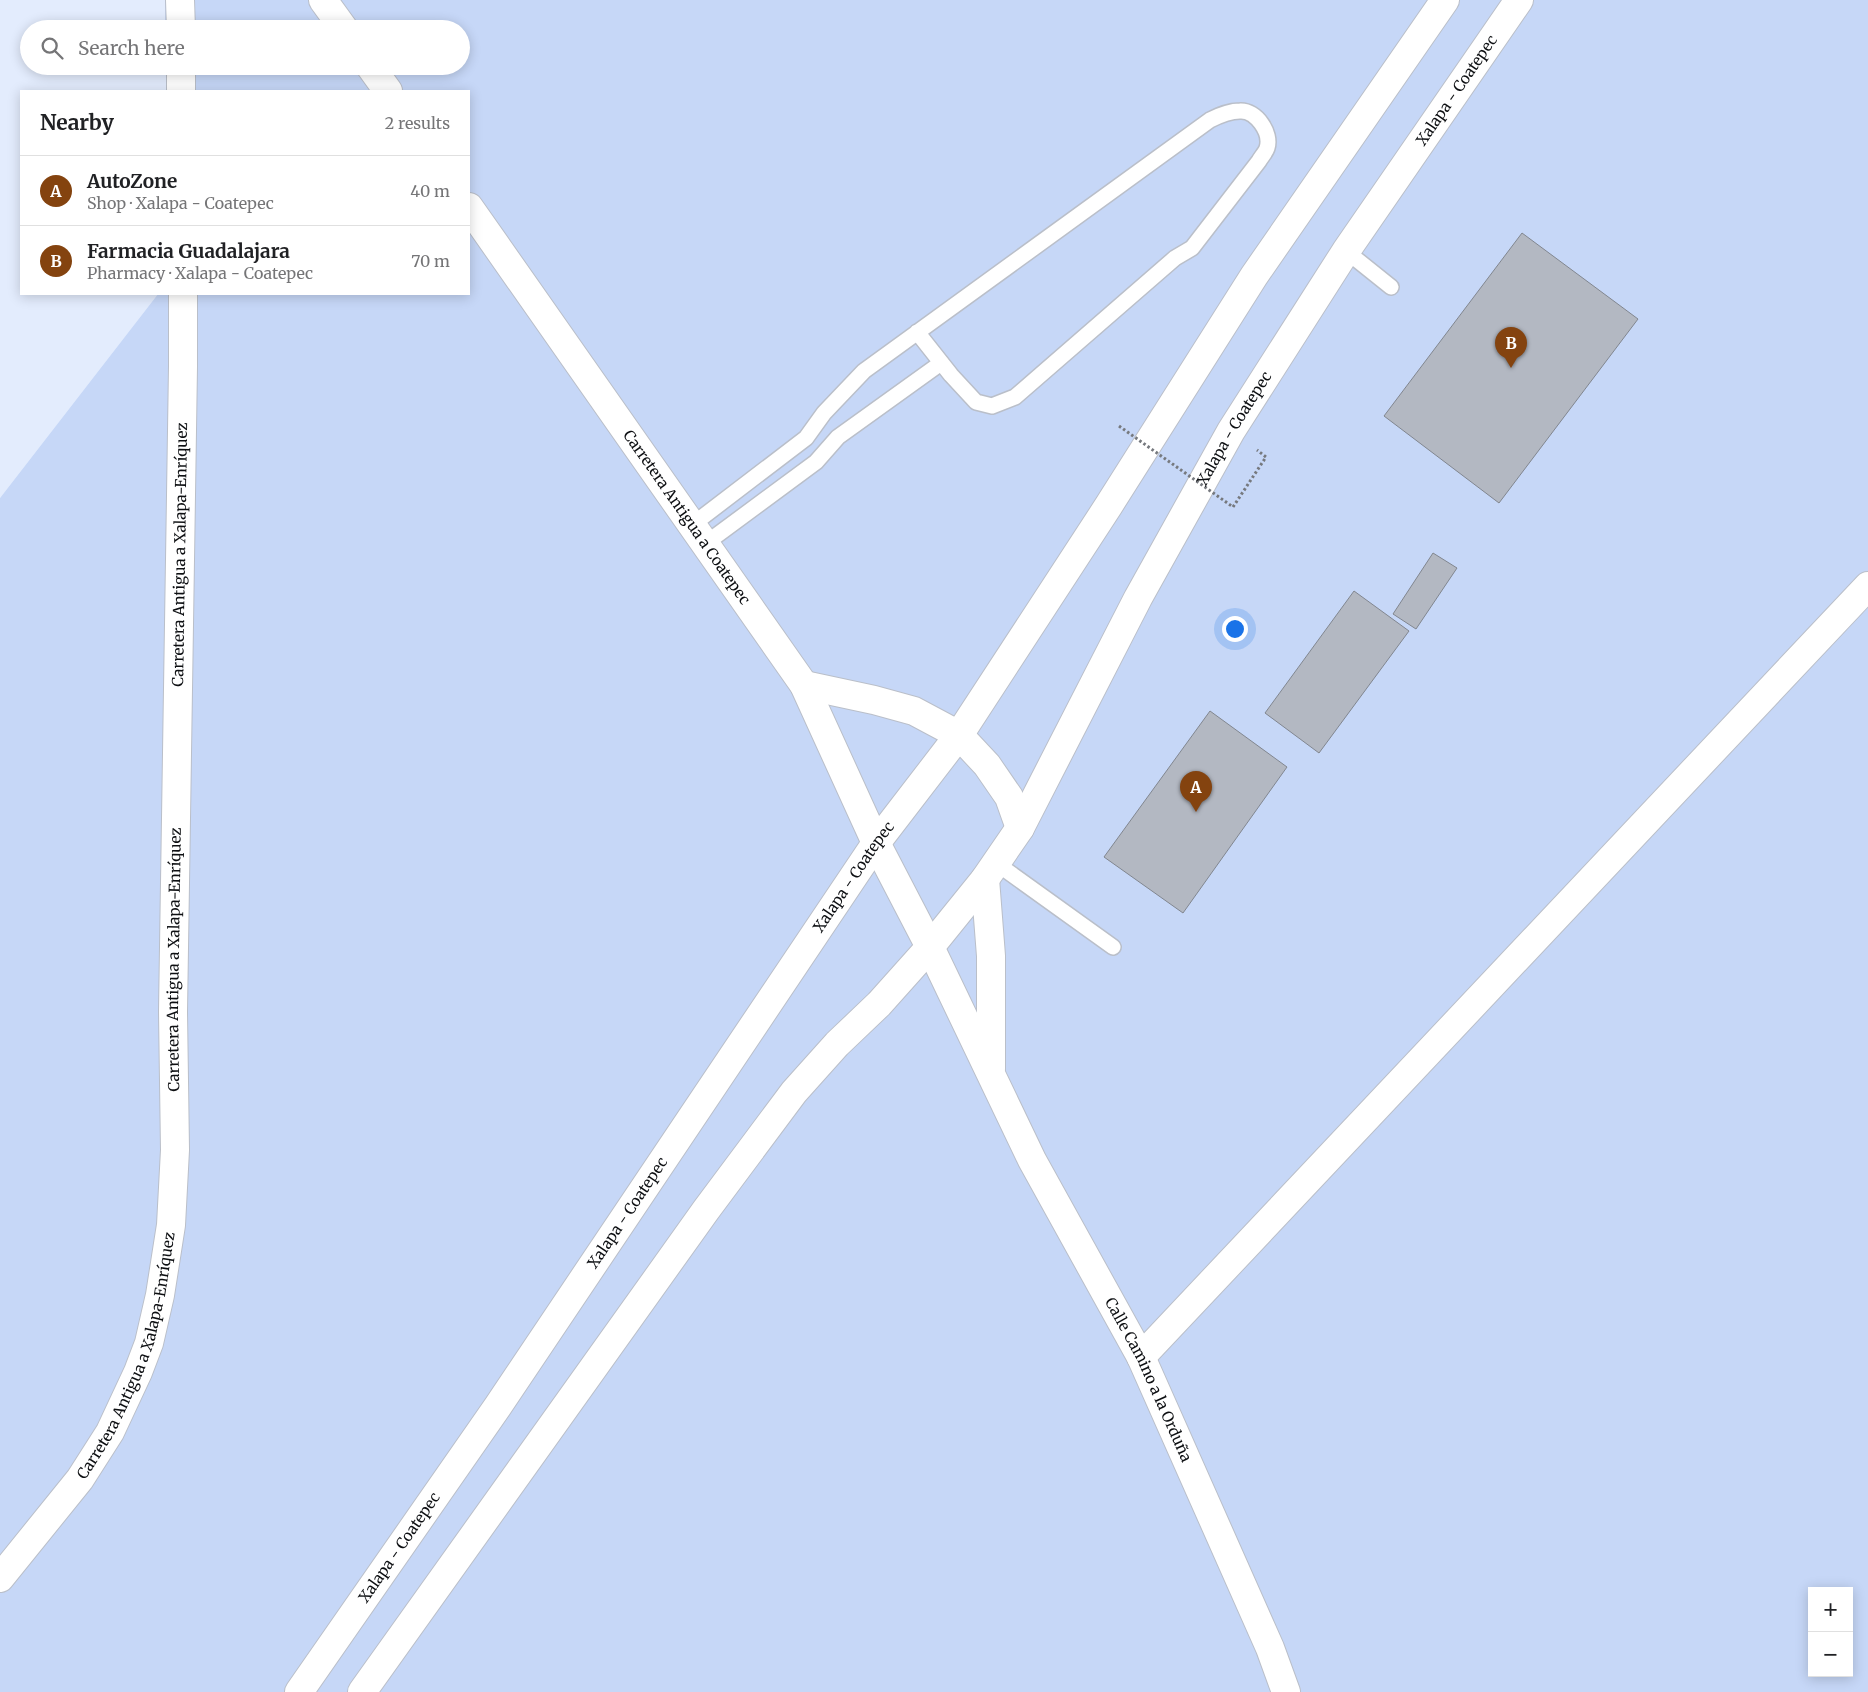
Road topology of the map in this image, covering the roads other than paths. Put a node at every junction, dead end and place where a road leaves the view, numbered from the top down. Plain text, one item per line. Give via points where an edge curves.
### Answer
1 (324, 0) edge
2 (1445, 0) edge
3 (1519, 0) edge
4 (338, 20) edge
5 (181, 75) edge
6 (376, 75) edge
7 (182, 90) edge
8 (387, 90) edge
9 (470, 208) edge
10 (1346, 251) junction
11 (1391, 287) dead end
12 (183, 295) edge
13 (918, 332) junction
14 (941, 363) junction
15 (698, 534) junction
16 (1868, 586) edge
17 (804, 685) junction
18 (959, 736) junction
19 (1020, 828) junction
20 (876, 843) junction
21 (990, 871) junction
22 (930, 947) junction
23 (1113, 948) dead end
24 (991, 1076) junction
25 (1141, 1356) junction
26 (0, 1578) edge
27 (299, 1692) edge
28 (362, 1692) edge
29 (1286, 1692) edge

1 - 4 main road
2 - 18 main road, Xalapa - Coatepec via 1254,276
3 - 10 main road, Xalapa - Coatepec
5 - 7 main road
6 - 8 main road
9 - 15 main road, Carretera Antigua a Coatepec
10 - 11 lane
10 - 19 main road, Xalapa - Coatepec via 1226,440 1138,598
12 - 26 main road, Carretera Antigua a Xalapa-Enríquez via 173,1012 175,1150 170,1234 149,1342 110,1432 80,1479
13 - 14 lane
13 - 14 lane via 1210,120 1242,110 1257,118 1268,135 1267,147 1192,248 1174,258 1015,397 992,406 976,402
13 - 15 lane via 864,370 824,413 806,438
14 - 15 lane via 838,437 816,462
15 - 17 main road, Carretera Antigua a Coatepec
16 - 25 main road
17 - 18 main road via 914,711
17 - 20 main road, Carretera Antigua a Coatepec
18 - 19 main road via 987,765 1009,797
18 - 20 main road, Xalapa - Coatepec
19 - 21 main road, Xalapa - Coatepec
20 - 22 main road, Carretera Antigua a Coatepec
20 - 27 main road, Xalapa - Coatepec via 498,1406
21 - 22 main road, Xalapa - Coatepec
21 - 23 lane
21 - 24 main road
22 - 24 main road, Calle Camino a la Orduña
22 - 28 main road, Xalapa - Coatepec via 794,1092
24 - 25 main road, Calle Camino a la Orduña via 1032,1160
25 - 29 main road, Calle Camino a la Orduña via 1270,1648

